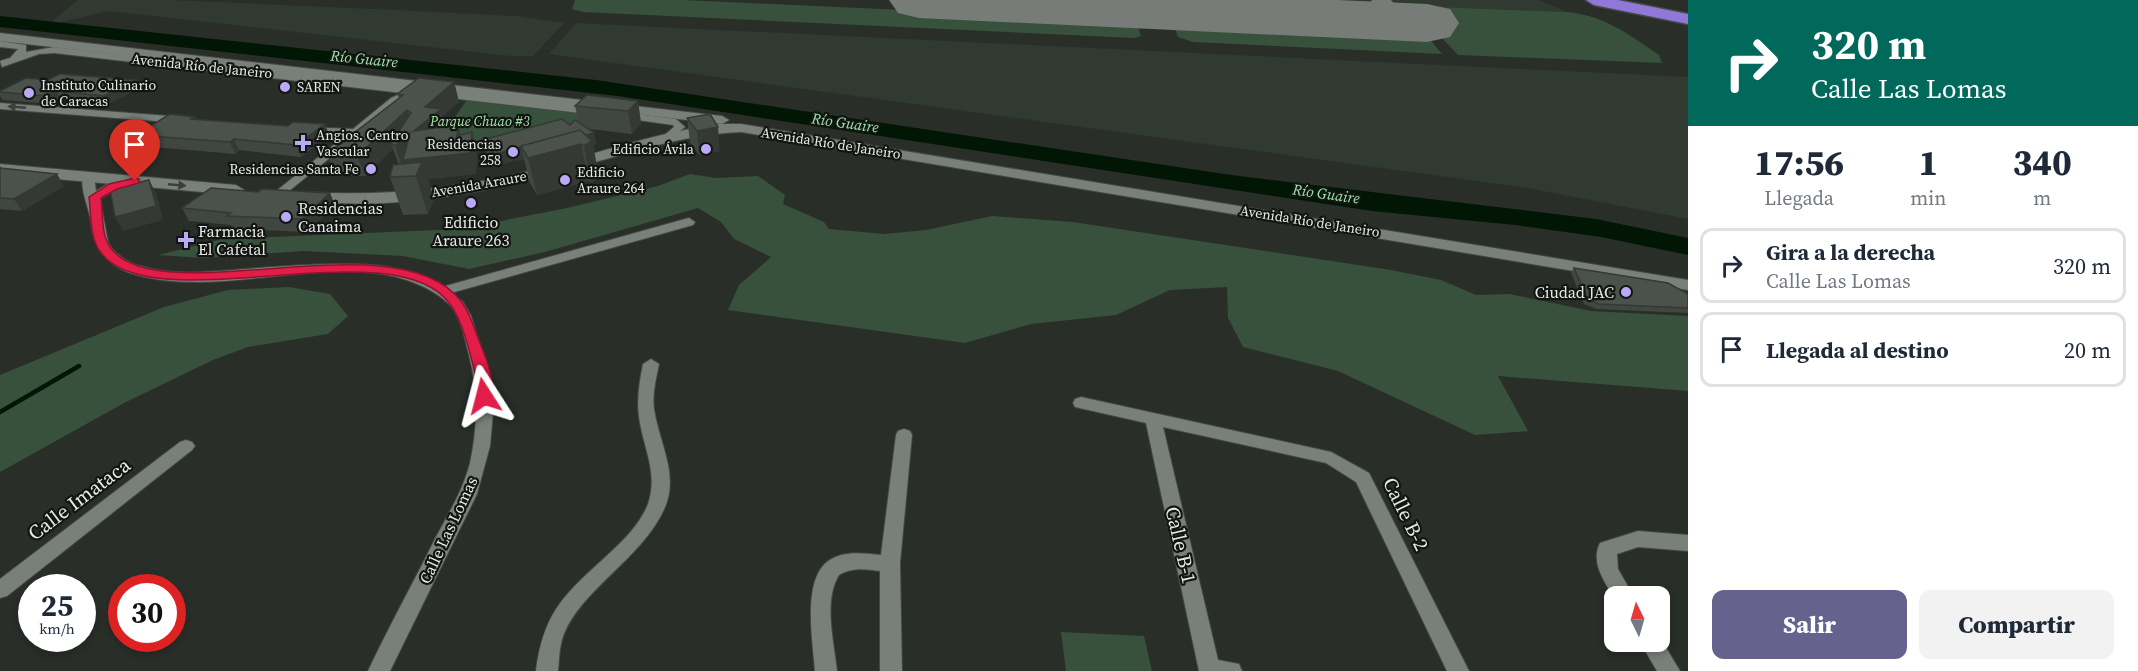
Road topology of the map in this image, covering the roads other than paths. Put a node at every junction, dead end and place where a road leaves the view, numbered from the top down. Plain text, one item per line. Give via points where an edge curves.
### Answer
1 (1595, 0) edge
2 (1634, 0) edge
3 (1688, 8) edge
4 (1688, 17) edge
5 (0, 37) edge
6 (0, 44) edge
7 (114, 51) junction
8 (147, 60) junction
9 (1, 64) edge
10 (386, 88) junction
11 (414, 91) junction
12 (477, 98) junction
13 (545, 99) junction
14 (0, 106) edge
15 (190, 121) edge
16 (296, 128) edge
17 (352, 132) junction
18 (668, 138) junction
19 (0, 170) edge
20 (88, 177) junction
21 (135, 181) junction
22 (266, 193) junction
23 (95, 197) junction
24 (689, 222) dead end
25 (1688, 275) edge
26 (1688, 285) edge
27 (442, 291) junction
28 (651, 363) dead end
29 (1081, 403) dead end
30 (1153, 419) junction
31 (904, 435) dead end
32 (186, 446) dead end
33 (1688, 543) edge
34 (890, 563) junction
35 (1617, 586) edge
36 (0, 590) edge
37 (1657, 652) edge
38 (1217, 670) edge
39 (379, 671) edge
40 (547, 671) edge
41 (826, 671) edge
42 (891, 671) edge
43 (1458, 671) edge
44 (1669, 671) edge

1 - 4 highway
2 - 3 highway
5 - 7 street, Avenida Río de Janeiro
6 - 9 street via 24,48
7 - 8 street
7 - 13 street, Avenida Río de Janeiro
8 - 9 street, Avenida Río de Janeiro via 54,50 38,51
8 - 10 street, Avenida Río de Janeiro
10 - 11 street, Avenida Río de Janeiro
10 - 17 street via 391,92 387,99
11 - 12 street, Avenida Río de Janeiro
11 - 17 street
12 - 13 street
12 - 18 street, Avenida Río de Janeiro via 672,121 680,127
13 - 25 street, Avenida Río de Janeiro via 733,121
15 -> 14 street
16 - 17 street
17 - 22 street
18 - 22 street, Avenida Araure via 460,190 365,199
18 - 26 street, Avenida Río de Janeiro via 717,129 749,129
19 - 20 street, Avenida Araure
20 - 21 street, Avenida Araure
20 - 23 street, Calle Las Lomas
21 -> 22 street, Avenida Araure
21 - 23 street via 113,186
23 - 27 street, Calle Las Lomas via 100,240 105,250 134,269 189,276 332,268 382,270 420,278
24 - 27 street
27 - 39 street, Calle Las Lomas via 456,303 471,337 484,380 486,428 473,482
28 - 40 street via 646,409 662,470 656,508 639,534 563,614 551,638
29 - 30 street, Calle B-2
30 - 38 street, Calle B-1
30 - 43 street, Calle B-2 via 1331,458 1363,478
31 - 34 street
32 - 36 street, Calle Imataca
33 - 35 street via 1638,539 1606,549 1608,570
34 - 41 street via 844,562 826,575 822,592
34 - 42 street
37 - 44 street

